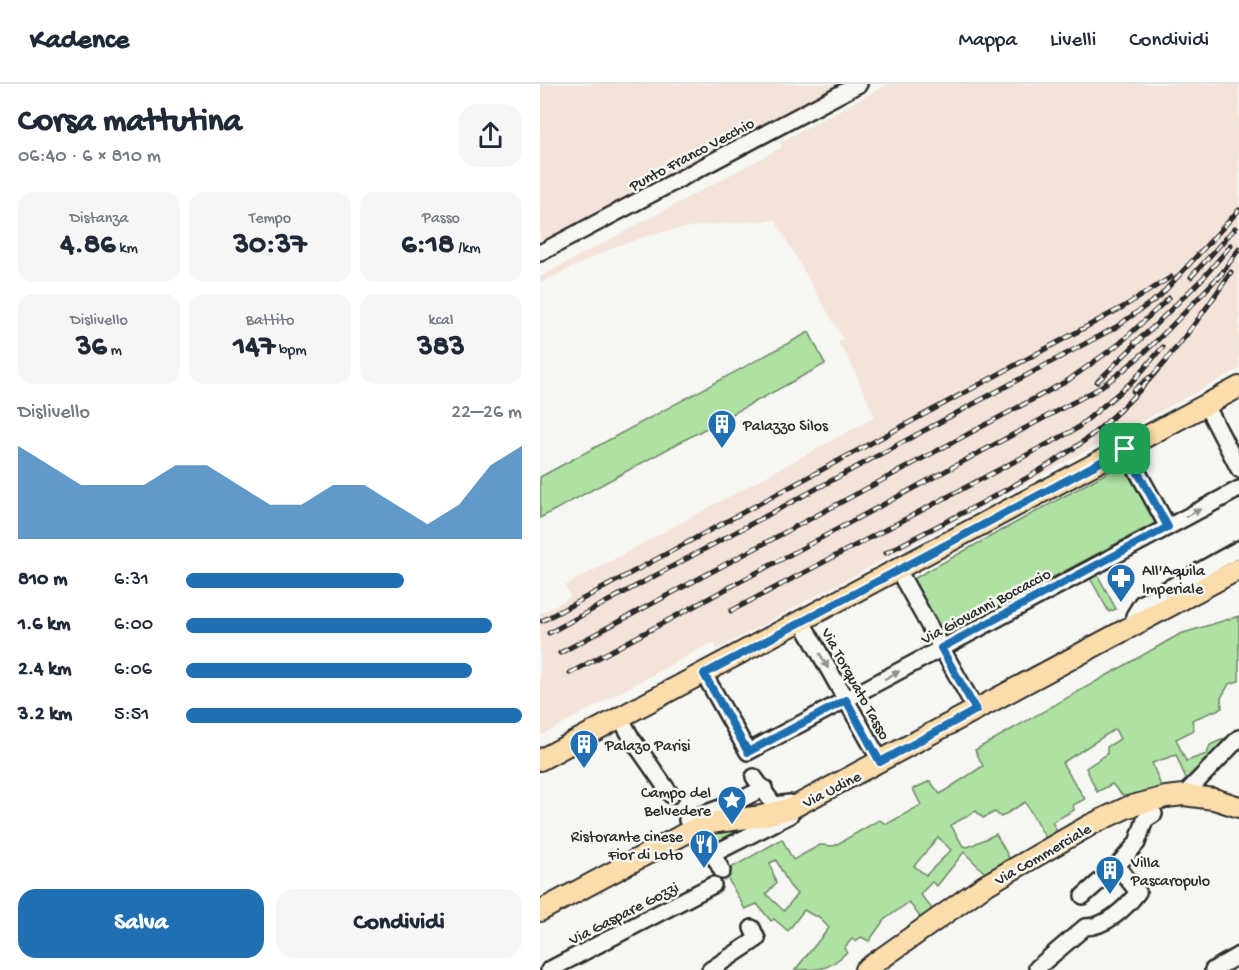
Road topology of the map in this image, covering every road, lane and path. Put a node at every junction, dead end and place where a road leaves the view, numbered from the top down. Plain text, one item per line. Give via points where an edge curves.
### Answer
1 (859, 84) edge
2 (540, 253) edge
3 (1239, 387) edge
4 (1206, 405) junction
5 (1125, 449) junction
6 (1239, 469) edge
7 (1239, 489) edge
8 (1168, 527) junction
9 (1239, 549) edge
10 (1239, 569) edge
11 (898, 570) junction
12 (802, 622) junction
13 (1135, 626) junction
14 (941, 648) junction
15 (704, 674) junction
16 (846, 700) junction
17 (976, 710) junction
18 (620, 717) junction
19 (1239, 738) edge
20 (540, 760) edge
21 (880, 762) junction
22 (671, 795) dead end
23 (1174, 799) junction
24 (1239, 807) edge
25 (1154, 814) dead end
26 (712, 854) junction
27 (1117, 866) junction
28 (722, 871) dead end
29 (713, 885) dead end
30 (1083, 896) dead end
31 (540, 912) edge
32 (752, 928) dead end
33 (1239, 955) edge
34 (1037, 968) dead end
35 (549, 970) edge
36 (710, 970) edge
37 (866, 970) edge
38 (1213, 970) edge

1 - 2 street, Punto Franco Vecchio
3 - 4 main road
4 - 5 main road
4 - 6 street
5 - 8 street
5 - 11 main road
8 -> 7 street, Via Giovanni Boccaccio
8 - 14 street, Via Giovanni Boccaccio
9 - 13 street via 1142,603 1134,616
10 - 13 main road, Via Udine
11 - 12 main road
11 - 14 street
12 - 15 main road
12 -> 16 street, Via Torquato Tasso
13 - 17 main road, Via Udine
16 -> 14 street, Via Giovanni Boccaccio
14 - 17 street
15 - 16 street, Via Giovanni Boccaccio via 748,752
15 - 18 main road
16 - 21 street, Via Torquato Tasso
17 - 21 main road, Via Udine
18 - 20 main road
18 - 22 street
19 - 23 street
21 - 31 main road, Via Udine via 792,808 703,824
23 - 24 main road, Via Commerciale via 1214,799
23 - 37 main road, Via Commerciale via 1128,807 1089,825 984,886
25 - 27 street via 1145,820 1132,852
26 - 26 street via 794,812 793,810 774,805 759,782 691,824
26 - 28 street
27 - 30 street
27 - 34 street via 1138,892 1132,900 1095,927 1085,927
29 - 35 street, Via Gaspare Gozzi
32 - 36 street via 757,939
33 - 38 street

